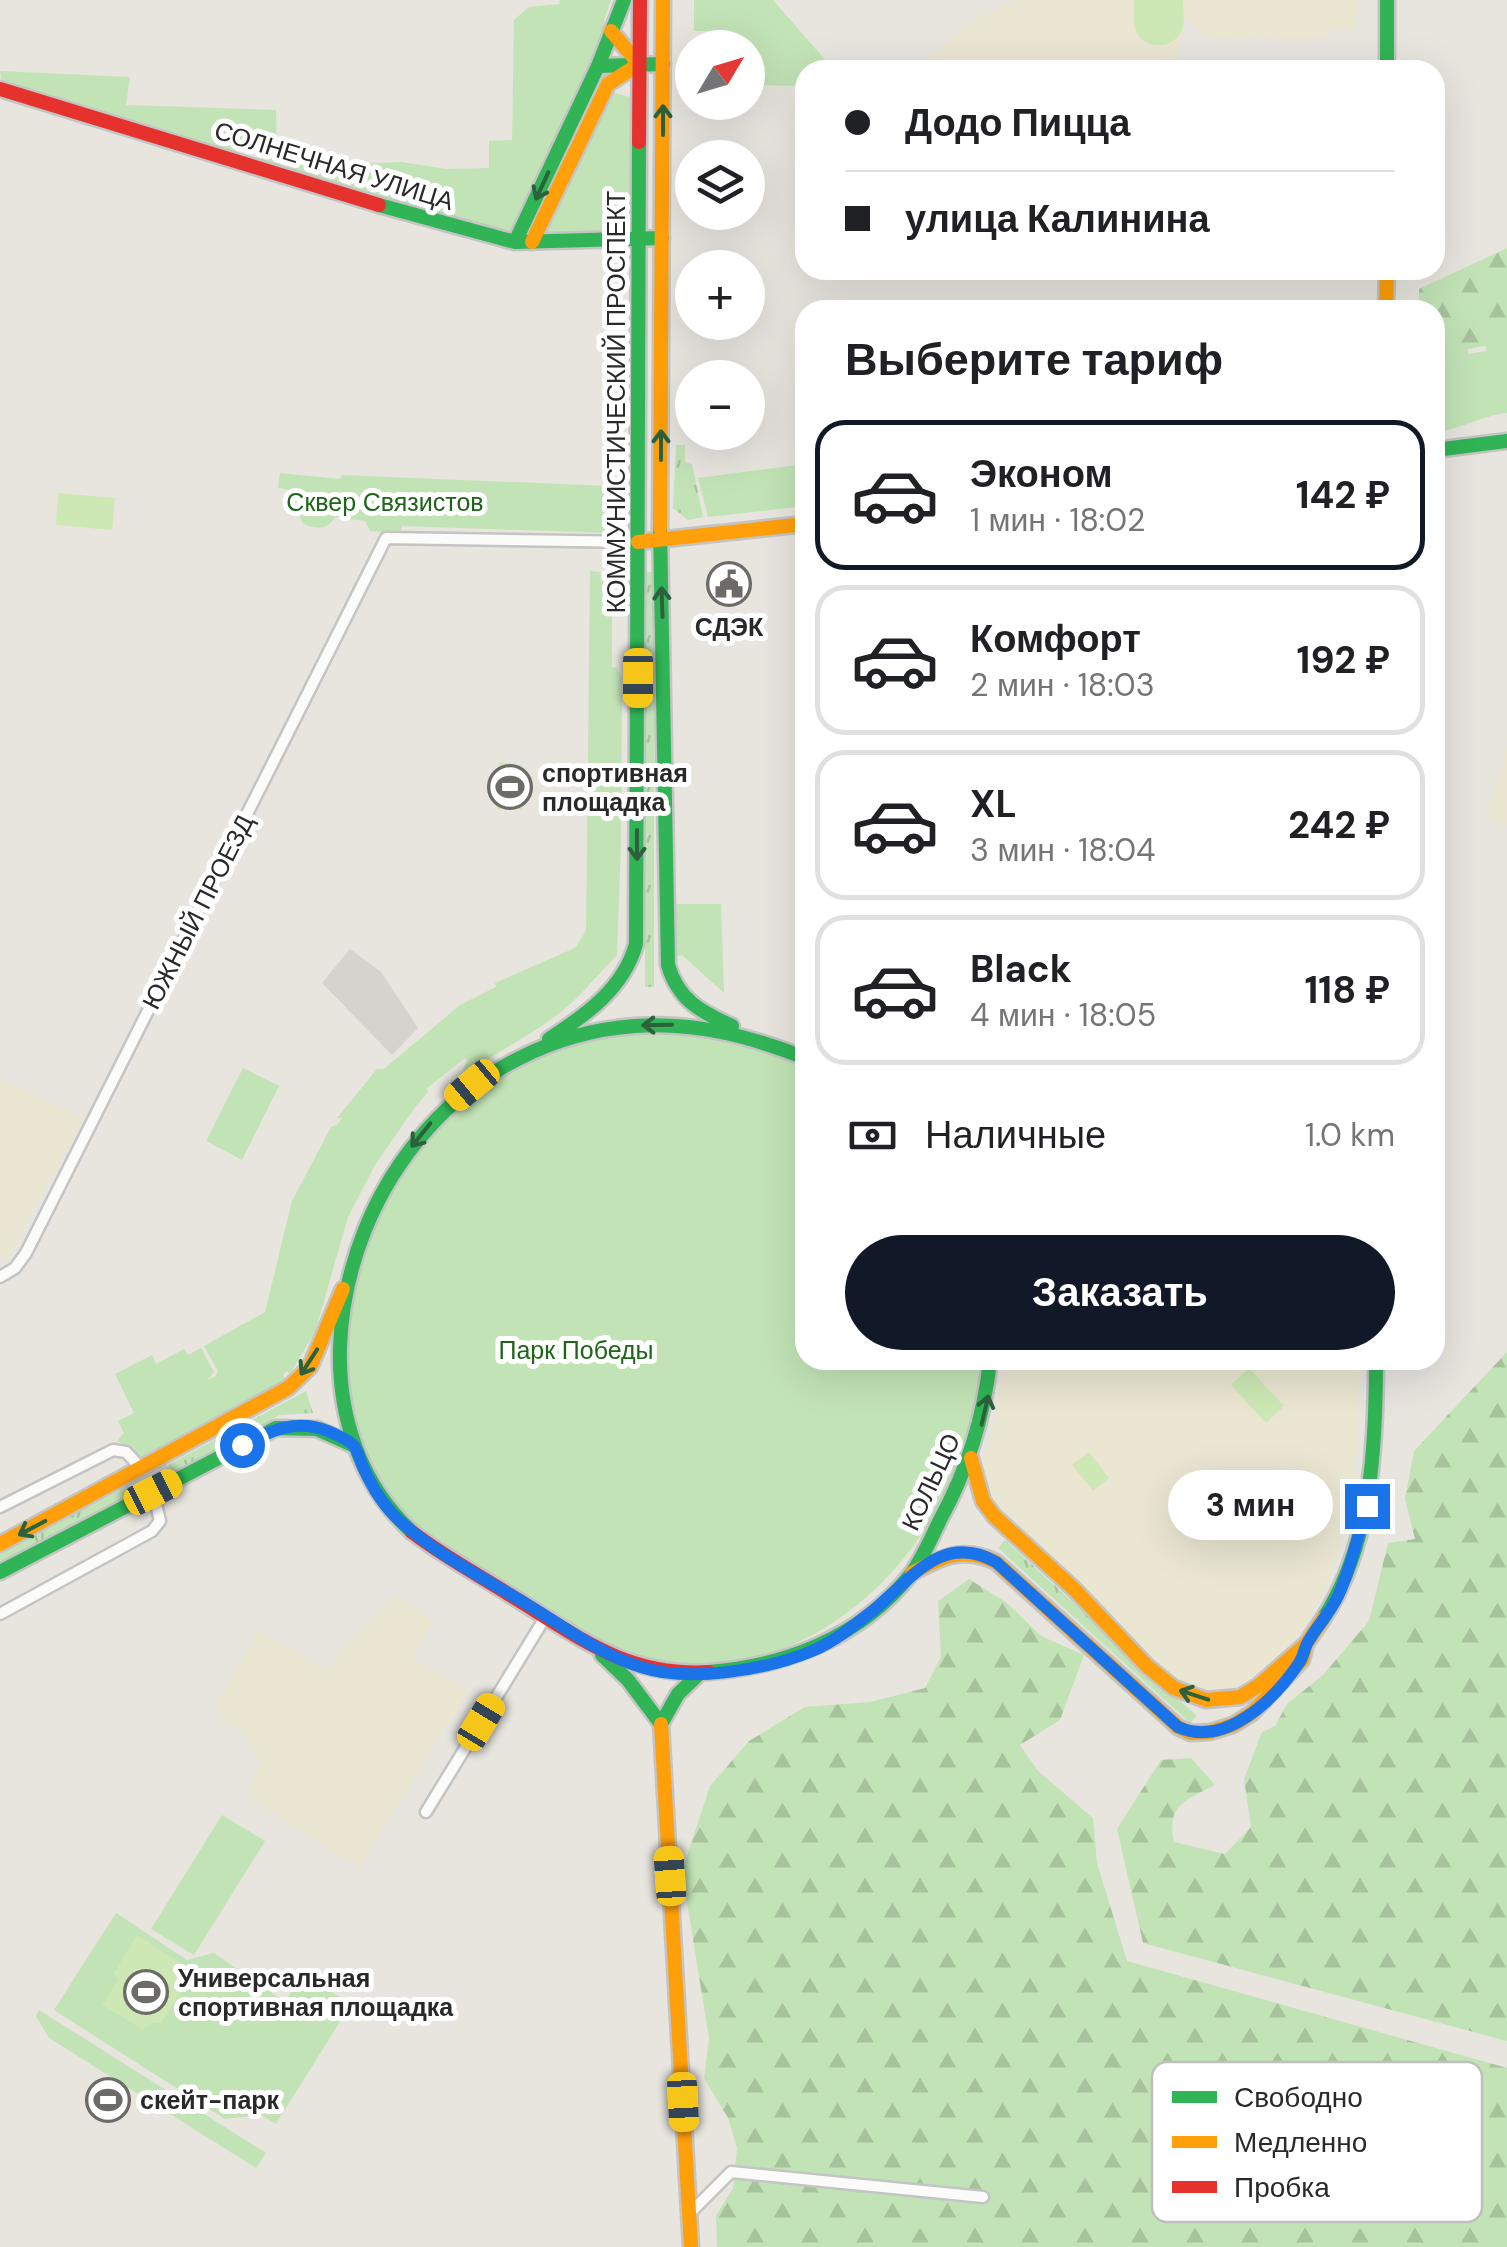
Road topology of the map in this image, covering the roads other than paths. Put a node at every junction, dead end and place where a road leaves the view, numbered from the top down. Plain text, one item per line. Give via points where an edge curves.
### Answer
1 (624, 0) edge
2 (640, 0) edge
3 (662, 0) edge
4 (1388, 0) edge
5 (612, 31) junction
6 (1388, 60) edge
7 (639, 64) junction
8 (663, 64) junction
9 (598, 66) junction
10 (608, 84) junction
11 (0, 89) edge
12 (640, 98) junction
13 (662, 238) junction
14 (640, 240) junction
15 (515, 242) junction
16 (532, 242) junction
17 (1507, 441) edge
18 (1445, 449) edge
19 (795, 525) edge
20 (638, 542) junction
21 (660, 542) junction
22 (753, 1037) junction
23 (524, 1054) junction
24 (795, 1054) edge
25 (350, 1274) junction
26 (0, 1276) edge
27 (989, 1370) edge
28 (1376, 1370) edge
29 (355, 1446) junction
30 (971, 1458) junction
31 (142, 1469) junction
32 (153, 1492) junction
33 (0, 1507) edge
34 (0, 1544) edge
35 (0, 1572) edge
36 (912, 1572) junction
37 (0, 1614) edge
38 (546, 1616) junction
39 (1306, 1644) junction
40 (594, 1647) junction
41 (700, 1673) junction
42 (661, 1724) junction
43 (426, 1812) dead end
44 (984, 2198) dead end
45 (690, 2213) junction
46 (691, 2247) edge

1 - 5 main road
2 - 7 main road, КОММУНИСТИЧЕСКИЙ ПРОСПЕКТ
3 - 8 main road, КОММУНИСТИЧЕСКИЙ ПРОСПЕКТ
4 - 6 main road
5 - 7 main road
5 - 9 main road
7 - 8 main road
7 - 9 main road
7 - 10 main road
7 - 12 main road, КОММУНИСТИЧЕСКИЙ ПРОСПЕКТ
13 -> 8 main road, КОММУНИСТИЧЕСКИЙ ПРОСПЕКТ
9 -> 15 main road
10 - 12 main road via 633,89
10 - 16 main road
11 - 15 main road, СОЛНЕЧНАЯ УЛИЦА
12 - 14 main road, КОММУНИСТИЧЕСКИЙ ПРОСПЕКТ
13 - 14 main road, СОЛНЕЧНАЯ УЛИЦА
21 -> 13 main road, КОММУНИСТИЧЕСКИЙ ПРОСПЕКТ
14 - 16 main road, СОЛНЕЧНАЯ УЛИЦА
14 - 20 main road, КОММУНИСТИЧЕСКИЙ ПРОСПЕКТ
15 - 16 main road, СОЛНЕЧНАЯ УЛИЦА
17 - 18 main road
19 - 21 main road
20 - 21 main road
20 -> 23 main road, КОММУНИСТИЧЕСКИЙ ПРОСПЕКТ via 635,952 596,1002
20 - 26 street, ЮЖНЫЙ ПРОЕЗД via 386,538 34,1238 15,1268
22 -> 21 main road, КОММУНИСТИЧЕСКИЙ ПРОСПЕКТ via 680,996 668,965
22 -> 23 main road, КОЛЬЦО via 679,1024 619,1026
22 - 24 main road, КОЛЬЦО
23 -> 25 main road, КОЛЬЦО via 472,1085 426,1128 371,1210
25 - 29 main road, КОЛЬЦО via 340,1363
25 -> 31 main road via 310,1366 288,1388
30 -> 27 main road, КОЛЬЦО
28 - 39 main road via 1367,1506 1338,1596
29 - 32 main road via 307,1424 276,1428
29 - 38 main road, КОЛЬЦО via 399,1521
30 - 36 main road, КОЛЬЦО
39 -> 30 main road via 1239,1698 1186,1695 994,1516
31 - 32 main road
31 - 33 street via 126,1452 113,1450
31 -> 34 main road
32 - 35 main road
32 - 37 street via 160,1521 152,1531
36 - 39 main road via 964,1550 996,1562 1191,1733 1242,1719 1302,1660
36 - 41 main road, КОЛЬЦО via 864,1618 814,1651 745,1670
38 - 40 main road, КОЛЬЦО
38 - 43 street
40 - 41 main road, КОЛЬЦО via 644,1668
40 - 42 main road
41 - 42 main road
42 - 45 main road
44 - 45 street via 730,2172
45 - 46 main road

